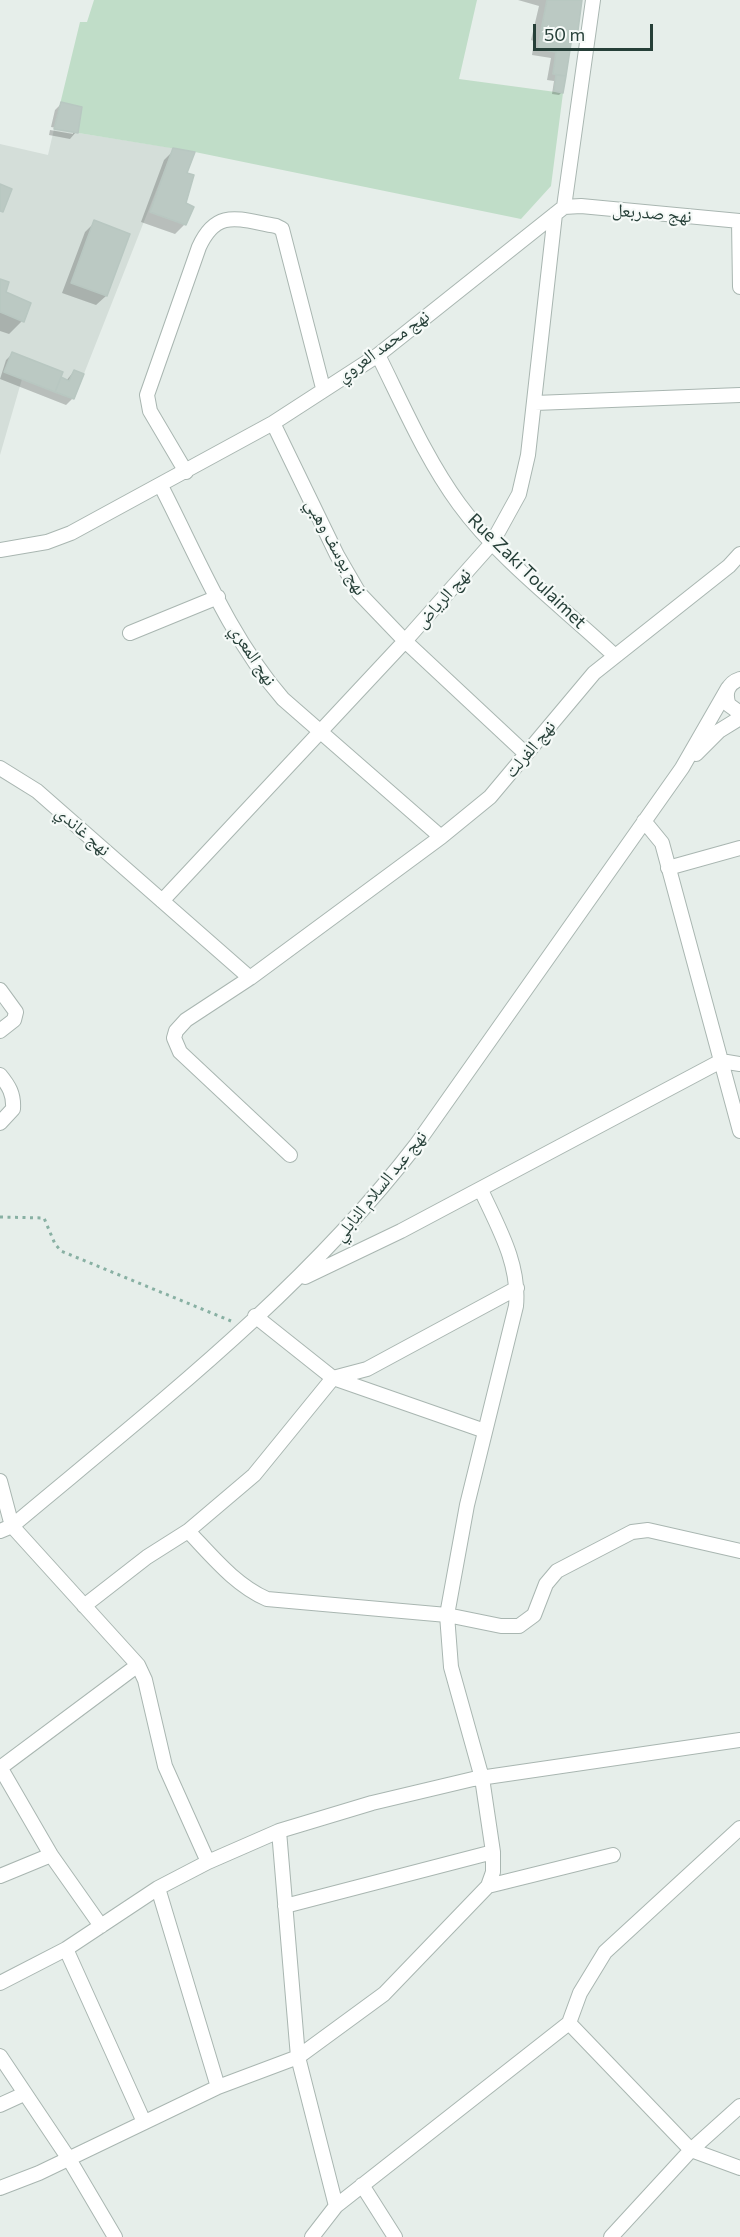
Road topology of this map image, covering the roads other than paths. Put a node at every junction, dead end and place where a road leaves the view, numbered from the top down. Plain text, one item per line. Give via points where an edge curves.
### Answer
1 (593, 0) edge
2 (559, 210) junction
3 (740, 221) edge
4 (740, 287) edge
5 (378, 355) junction
6 (323, 388) junction
7 (740, 395) edge
8 (535, 403) junction
9 (273, 423) junction
10 (186, 472) junction
11 (161, 486) junction
12 (492, 543) junction
13 (0, 550) edge
14 (740, 554) edge
15 (218, 597) junction
16 (130, 633) dead end
17 (405, 641) junction
18 (614, 655) junction
19 (740, 670) edge
20 (733, 684) edge
21 (740, 715) edge
22 (320, 730) junction
23 (526, 754) junction
24 (0, 768) edge
25 (682, 768) junction
26 (644, 821) junction
27 (441, 837) junction
28 (740, 848) edge
29 (668, 868) junction
30 (162, 901) junction
31 (250, 978) junction
32 (0, 990) edge
33 (0, 1031) edge
34 (721, 1061) junction
35 (740, 1064) edge
36 (0, 1075) edge
37 (0, 1123) edge
38 (740, 1131) edge
39 (290, 1155) dead end
40 (481, 1190) junction
41 (295, 1282) junction
42 (518, 1288) junction
43 (255, 1316) junction
44 (333, 1378) junction
45 (485, 1431) junction
46 (0, 1481) edge
47 (6, 1529) edge
48 (188, 1531) junction
49 (740, 1551) edge
50 (84, 1606) junction
51 (447, 1615) junction
52 (138, 1665) junction
53 (740, 1740) edge
54 (0, 1768) edge
55 (482, 1778) junction
56 (740, 1828) edge
57 (279, 1831) junction
58 (493, 1852) junction
59 (51, 1855) junction
60 (613, 1855) dead end
61 (208, 1862) junction
62 (0, 1876) edge
63 (488, 1887) junction
64 (158, 1888) junction
65 (285, 1906) junction
66 (101, 1926) junction
67 (66, 1949) junction
68 (0, 1983) edge
69 (569, 2023) junction
70 (0, 2056) edge
71 (298, 2057) junction
72 (218, 2087) junction
73 (24, 2094) junction
74 (0, 2105) edge
75 (740, 2106) edge
76 (144, 2122) junction
77 (691, 2150) junction
78 (69, 2158) junction
79 (740, 2168) edge
80 (362, 2185) junction
81 (0, 2188) edge
82 (336, 2206) junction
83 (115, 2237) edge
84 (312, 2237) edge
85 (395, 2237) edge
86 (611, 2237) edge

1 - 2 street
2 - 3 street, نهج صدربعل
2 - 5 street, نهج محمد العروي
2 - 8 street, نهج الرياض
3 - 4 street
5 - 6 street, نهج محمد العروي
5 - 12 street, Rue Zaki Toulaimet via 442,479
6 - 9 street, نهج محمد العروي
6 - 10 street via 282,229 228,218 218,220 199,247 147,395 150,411
7 - 8 street
8 - 12 street, نهج الرياض via 519,494
9 - 10 street, نهج محمد العروي
9 - 17 street, نهج يوسف وهبي via 352,583
10 - 11 street, نهج محمد العروي
11 - 13 street, نهج محمد العروي via 72,534
11 - 15 street, نهج المعري
12 - 17 street, نهج الرياض
12 - 18 street, Rue Zaki Toulaimet
14 - 18 street, نهج الفرلت
15 - 16 street
15 - 22 street, نهج المعري via 263,676
17 - 22 street, نهج الرياض
17 - 23 street, نهج يوسف وهبي
18 - 23 street, نهج الفرلت
19 - 20 street, نهج عبد السلام النابلي
20 - 21 street via 729,705
20 - 25 street, نهج عبد السلام النابلي
21 - 25 street, نهج عبد السلام النابلي
22 - 27 street, نهج المعري
22 - 30 street, نهج الرياض
23 - 27 street, نهج الفرلت via 490,797
24 - 30 street, نهج غاندي via 37,791
25 - 26 street, نهج عبد السلام النابلي
26 - 29 street via 662,843
26 - 41 street, نهج عبد السلام النابلي via 416,1145 343,1234
27 - 31 street, نهج الفرلت
28 - 29 street
29 - 34 street
30 - 31 street, نهج غاندي
31 - 39 street, نهج الفرلت via 186,1020 176,1031 174,1042 186,1058
32 - 33 street via 16,1012 14,1020
34 - 35 street
34 - 38 street
34 - 40 street
36 - 37 street via 14,1099 13,1108
40 - 41 street
40 - 42 street via 511,1257
41 - 43 street, نهج عبد السلام النابلي
42 - 44 street via 367,1369
42 - 45 street
43 - 44 street
43 - 47 street, نهج عبد السلام النابلي
44 - 45 street
44 - 48 street via 254,1475
45 - 51 street
46 - 47 street
47 - 50 street
48 - 50 street
48 - 51 street via 224,1569 267,1599
49 - 51 street via 648,1530 633,1532 557,1571 546,1584 534,1615 519,1626
50 - 52 street
51 - 55 street via 451,1667
52 - 54 street
52 - 61 street via 165,1766
53 - 55 street
54 - 59 street
55 - 57 street via 372,1803
55 - 58 street
56 - 69 street via 605,1952 580,1993
57 - 61 street
57 - 65 street
58 - 63 street
58 - 65 street
59 - 62 street
59 - 66 street
60 - 63 street
61 - 64 street
63 - 71 street via 384,1994
64 - 66 street
64 - 72 street
65 - 71 street
66 - 67 street
67 - 68 street
67 - 76 street
69 - 77 street
69 - 80 street
70 - 73 street
71 - 72 street
71 - 82 street
72 - 76 street
73 - 74 street
73 - 78 street
75 - 77 street
76 - 78 street
77 - 79 street
77 - 86 street
78 - 81 street
78 - 83 street
80 - 82 street
80 - 85 street
82 - 84 street

